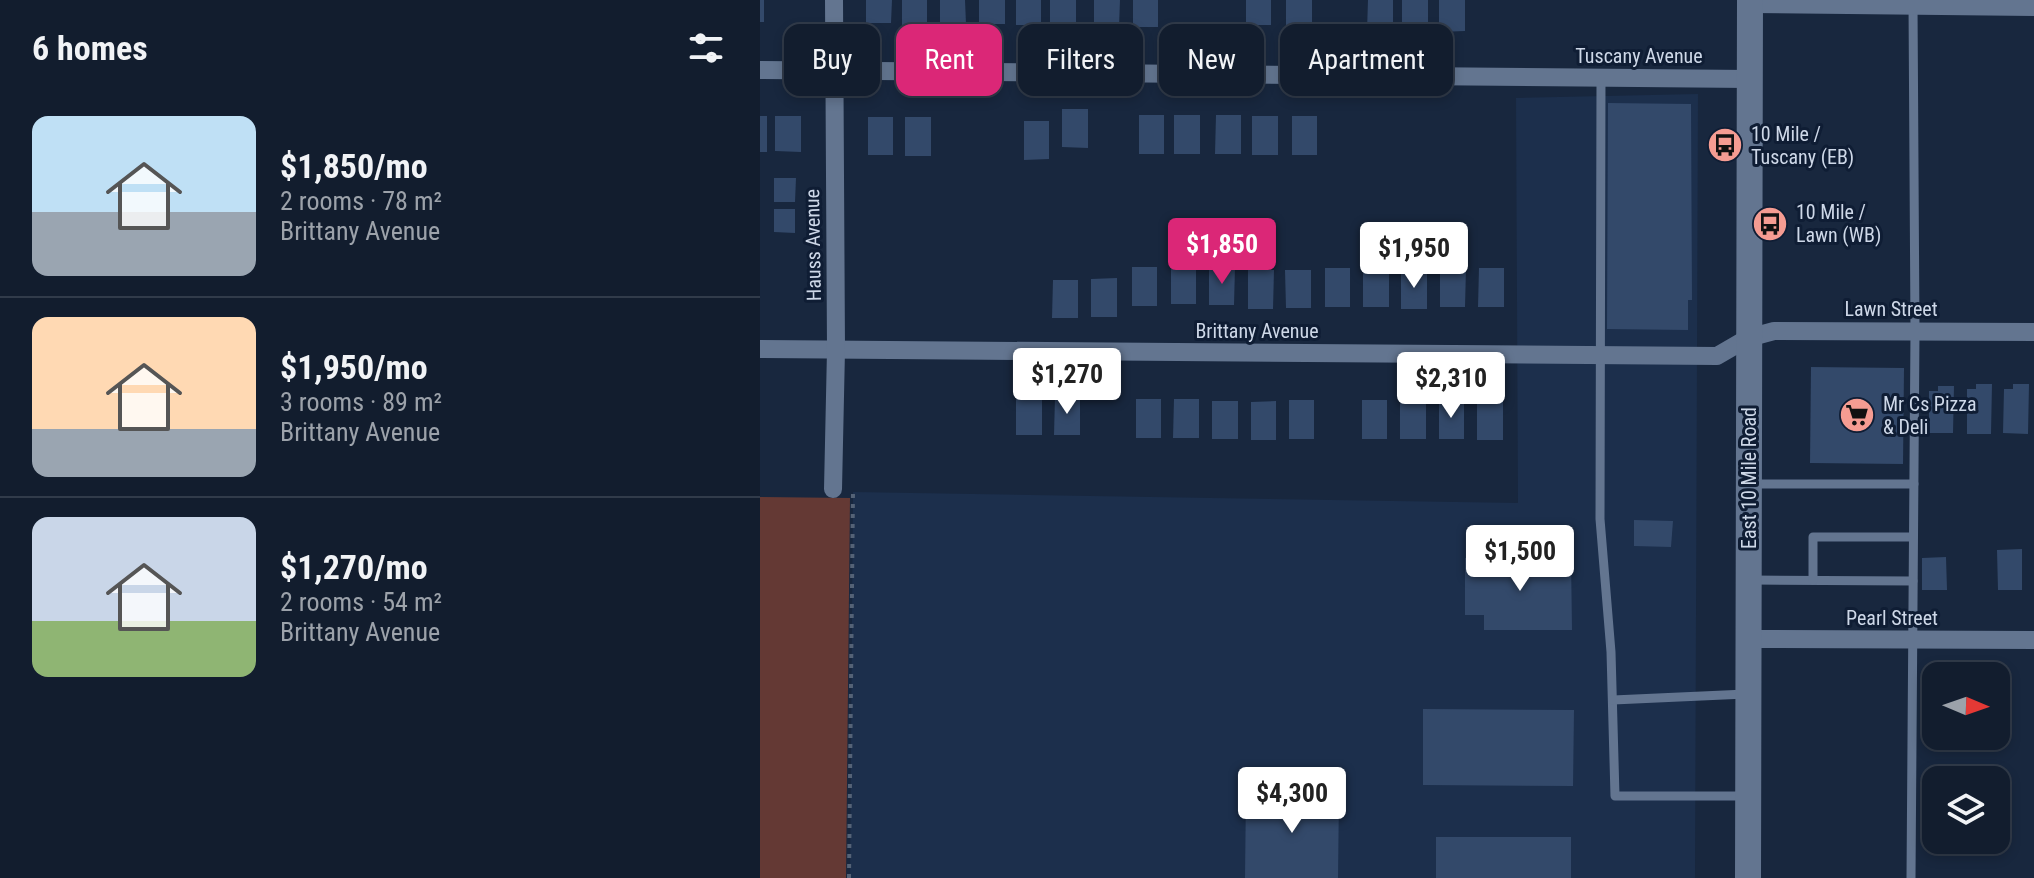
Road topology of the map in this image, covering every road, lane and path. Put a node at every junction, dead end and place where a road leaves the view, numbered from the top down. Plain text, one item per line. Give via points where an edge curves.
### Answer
1 (834, 0) edge
2 (1750, 2) edge
3 (1913, 3) edge
4 (2034, 7) edge
5 (834, 24) edge
6 (760, 70) edge
7 (784, 70) edge
8 (880, 71) edge
9 (1601, 78) junction
10 (1750, 79) junction
11 (834, 96) edge
12 (1915, 331) junction
13 (2034, 332) edge
14 (1748, 338) junction
15 (760, 349) edge
16 (836, 350) junction
17 (1601, 355) junction
18 (1749, 484) junction
19 (1914, 484) junction
20 (833, 489) dead end
21 (853, 492) dead end
22 (1913, 537) junction
23 (1749, 580) junction
24 (1813, 580) junction
25 (1913, 581) junction
26 (1750, 639) junction
27 (1913, 640) junction
28 (2034, 640) edge
29 (1749, 694) junction
30 (1613, 700) junction
31 (1749, 796) junction
32 (849, 878) edge
33 (1748, 878) edge
34 (1911, 878) edge

1 - 5 street, Hauss Avenue
2 - 3 street
2 - 10 main road, East 10 Mile Road
3 - 4 street
3 - 12 lane
6 - 7 street, Tuscany Avenue
8 - 9 street, Tuscany Avenue
9 - 10 street, Tuscany Avenue
9 - 17 lane
10 - 14 main road, East 10 Mile Road
11 - 16 street, Hauss Avenue
12 - 13 street, Lawn Street
12 - 14 street, Lawn Street via 1774,331
12 - 19 lane
14 - 17 street, Brittany Avenue via 1717,356
14 - 18 main road, East 10 Mile Road
15 - 16 street, Brittany Avenue
16 - 17 street, Brittany Avenue
16 - 20 street, Hauss Avenue
17 - 30 lane via 1600,519
18 - 19 lane
18 - 23 main road, East 10 Mile Road
19 - 22 lane
21 - 32 path
22 - 24 lane via 1813,537
22 - 25 lane
23 - 24 lane
23 - 26 main road, East 10 Mile Road
24 - 25 lane
25 - 27 lane
26 - 27 street, Pearl Street
26 - 29 main road, East 10 Mile Road
27 - 28 street, Pearl Street
27 - 34 lane
29 - 30 lane
29 - 31 main road, East 10 Mile Road
30 - 31 lane via 1615,796
31 - 33 main road, East 10 Mile Road

